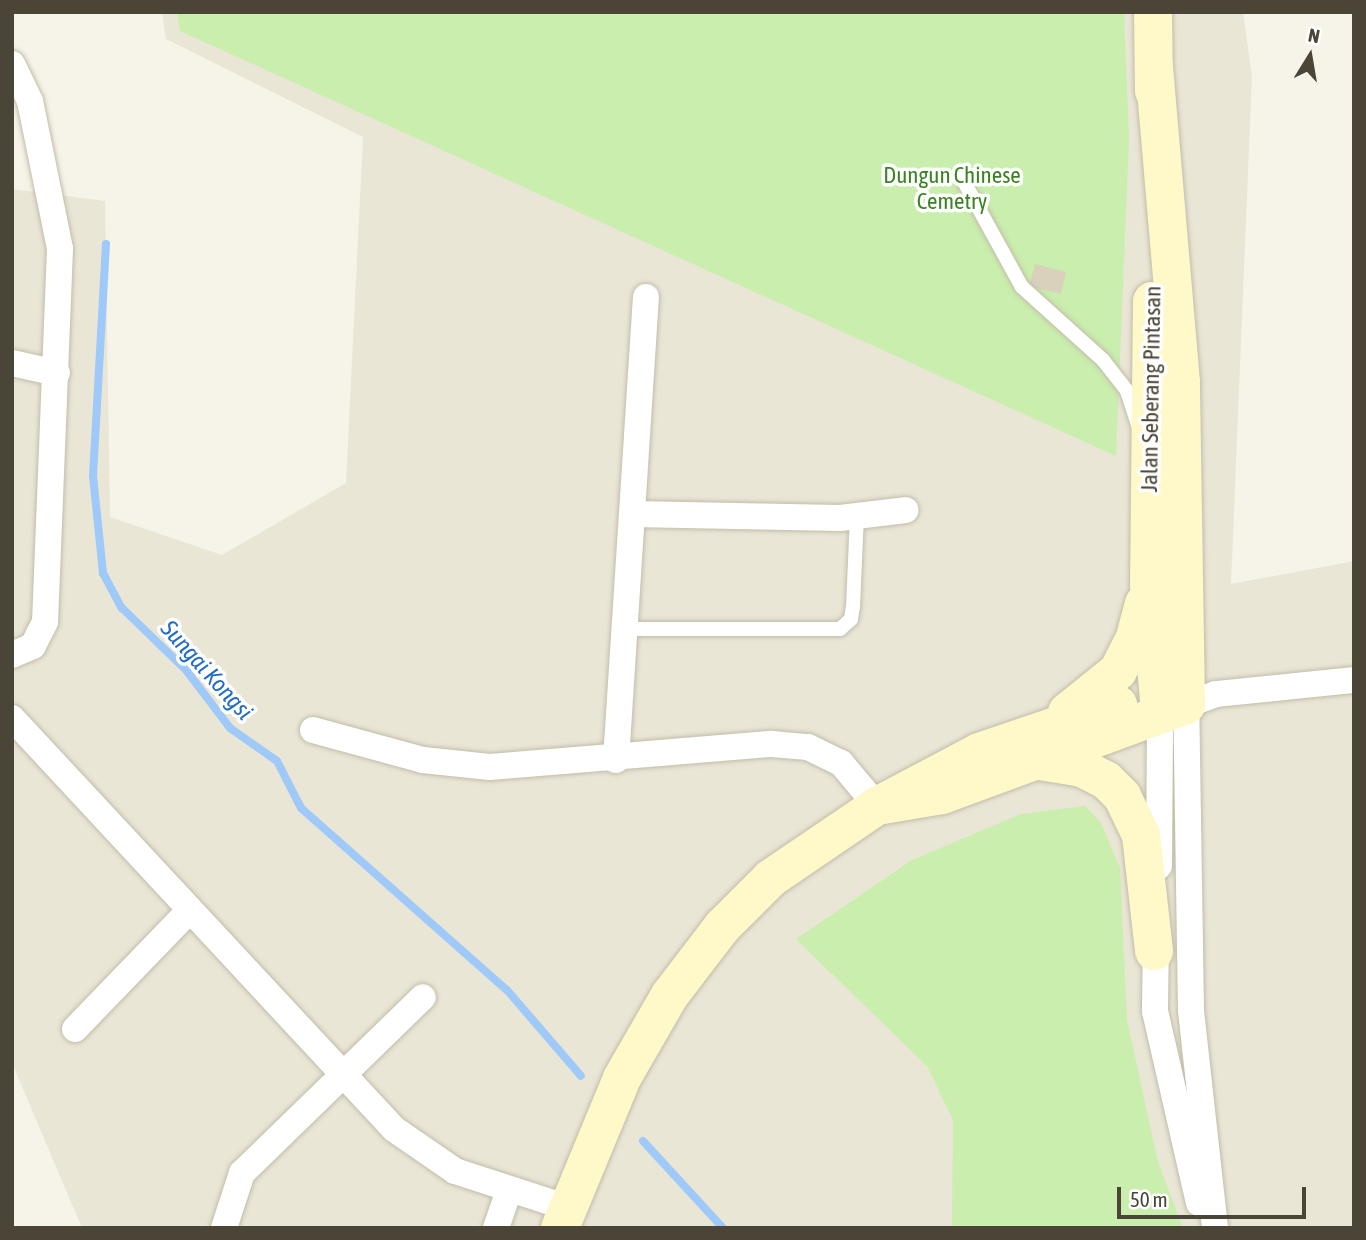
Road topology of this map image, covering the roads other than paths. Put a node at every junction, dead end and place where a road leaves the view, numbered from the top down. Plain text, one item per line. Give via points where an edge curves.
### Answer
1 (1153, 12) edge
2 (12, 64) edge
3 (1154, 64) junction
4 (30, 101) junction
5 (12, 124) edge
6 (962, 178) dead end
7 (646, 297) dead end
8 (12, 363) edge
9 (57, 373) junction
10 (1151, 447) junction
11 (906, 510) dead end
12 (632, 514) junction
13 (857, 517) junction
14 (1149, 584) junction
15 (624, 629) junction
16 (12, 655) edge
17 (1354, 680) edge
18 (1182, 698) junction
19 (12, 718) edge
20 (313, 730) dead end
21 (1041, 745) junction
22 (616, 760) junction
23 (877, 806) junction
24 (190, 910) junction
25 (1154, 951) junction
26 (423, 996) dead end
27 (75, 1029) dead end
28 (340, 1076) junction
29 (509, 1191) junction
30 (564, 1218) edge
31 (224, 1228) edge
32 (496, 1228) edge
33 (1209, 1228) edge
34 (1216, 1228) edge

1 - 3 main road, Jalan Seberang Pintasan
2 - 4 street
3 - 10 main road, Jalan Seberang Pintasan
3 - 18 main road, Jalan Seberang Pintasan via 1181,382
4 - 5 street
4 - 9 street via 60,249
6 - 10 lane via 1022,287 1102,360 1128,391 1133,420
7 - 12 street
8 - 9 street
9 - 16 street via 45,622 33,646
10 - 14 main road, Jalan Seberang Pintasan
11 - 13 street
12 - 13 street
12 - 15 street
13 - 15 lane via 853,607 851,619 840,629
14 - 18 main road, Jalan Seberang Pintasan
14 - 21 main road via 1135,637 1118,671
15 - 22 street
17 - 18 street
18 - 21 main road
18 - 25 street
18 - 34 street via 1191,1010
19 - 24 street
20 - 22 street via 423,760 490,767
21 - 23 main road via 942,795
21 - 25 main road via 1106,780 1122,796 1142,835
22 - 23 street via 772,744 808,747 841,763
23 - 30 main road via 771,878 692,965 622,1078
24 - 27 street
24 - 28 street
25 - 33 street via 1155,1011 1167,1074 1191,1182
26 - 28 street
28 - 29 street via 394,1129 455,1171
28 - 31 street via 242,1174
29 - 30 street
29 - 32 street

